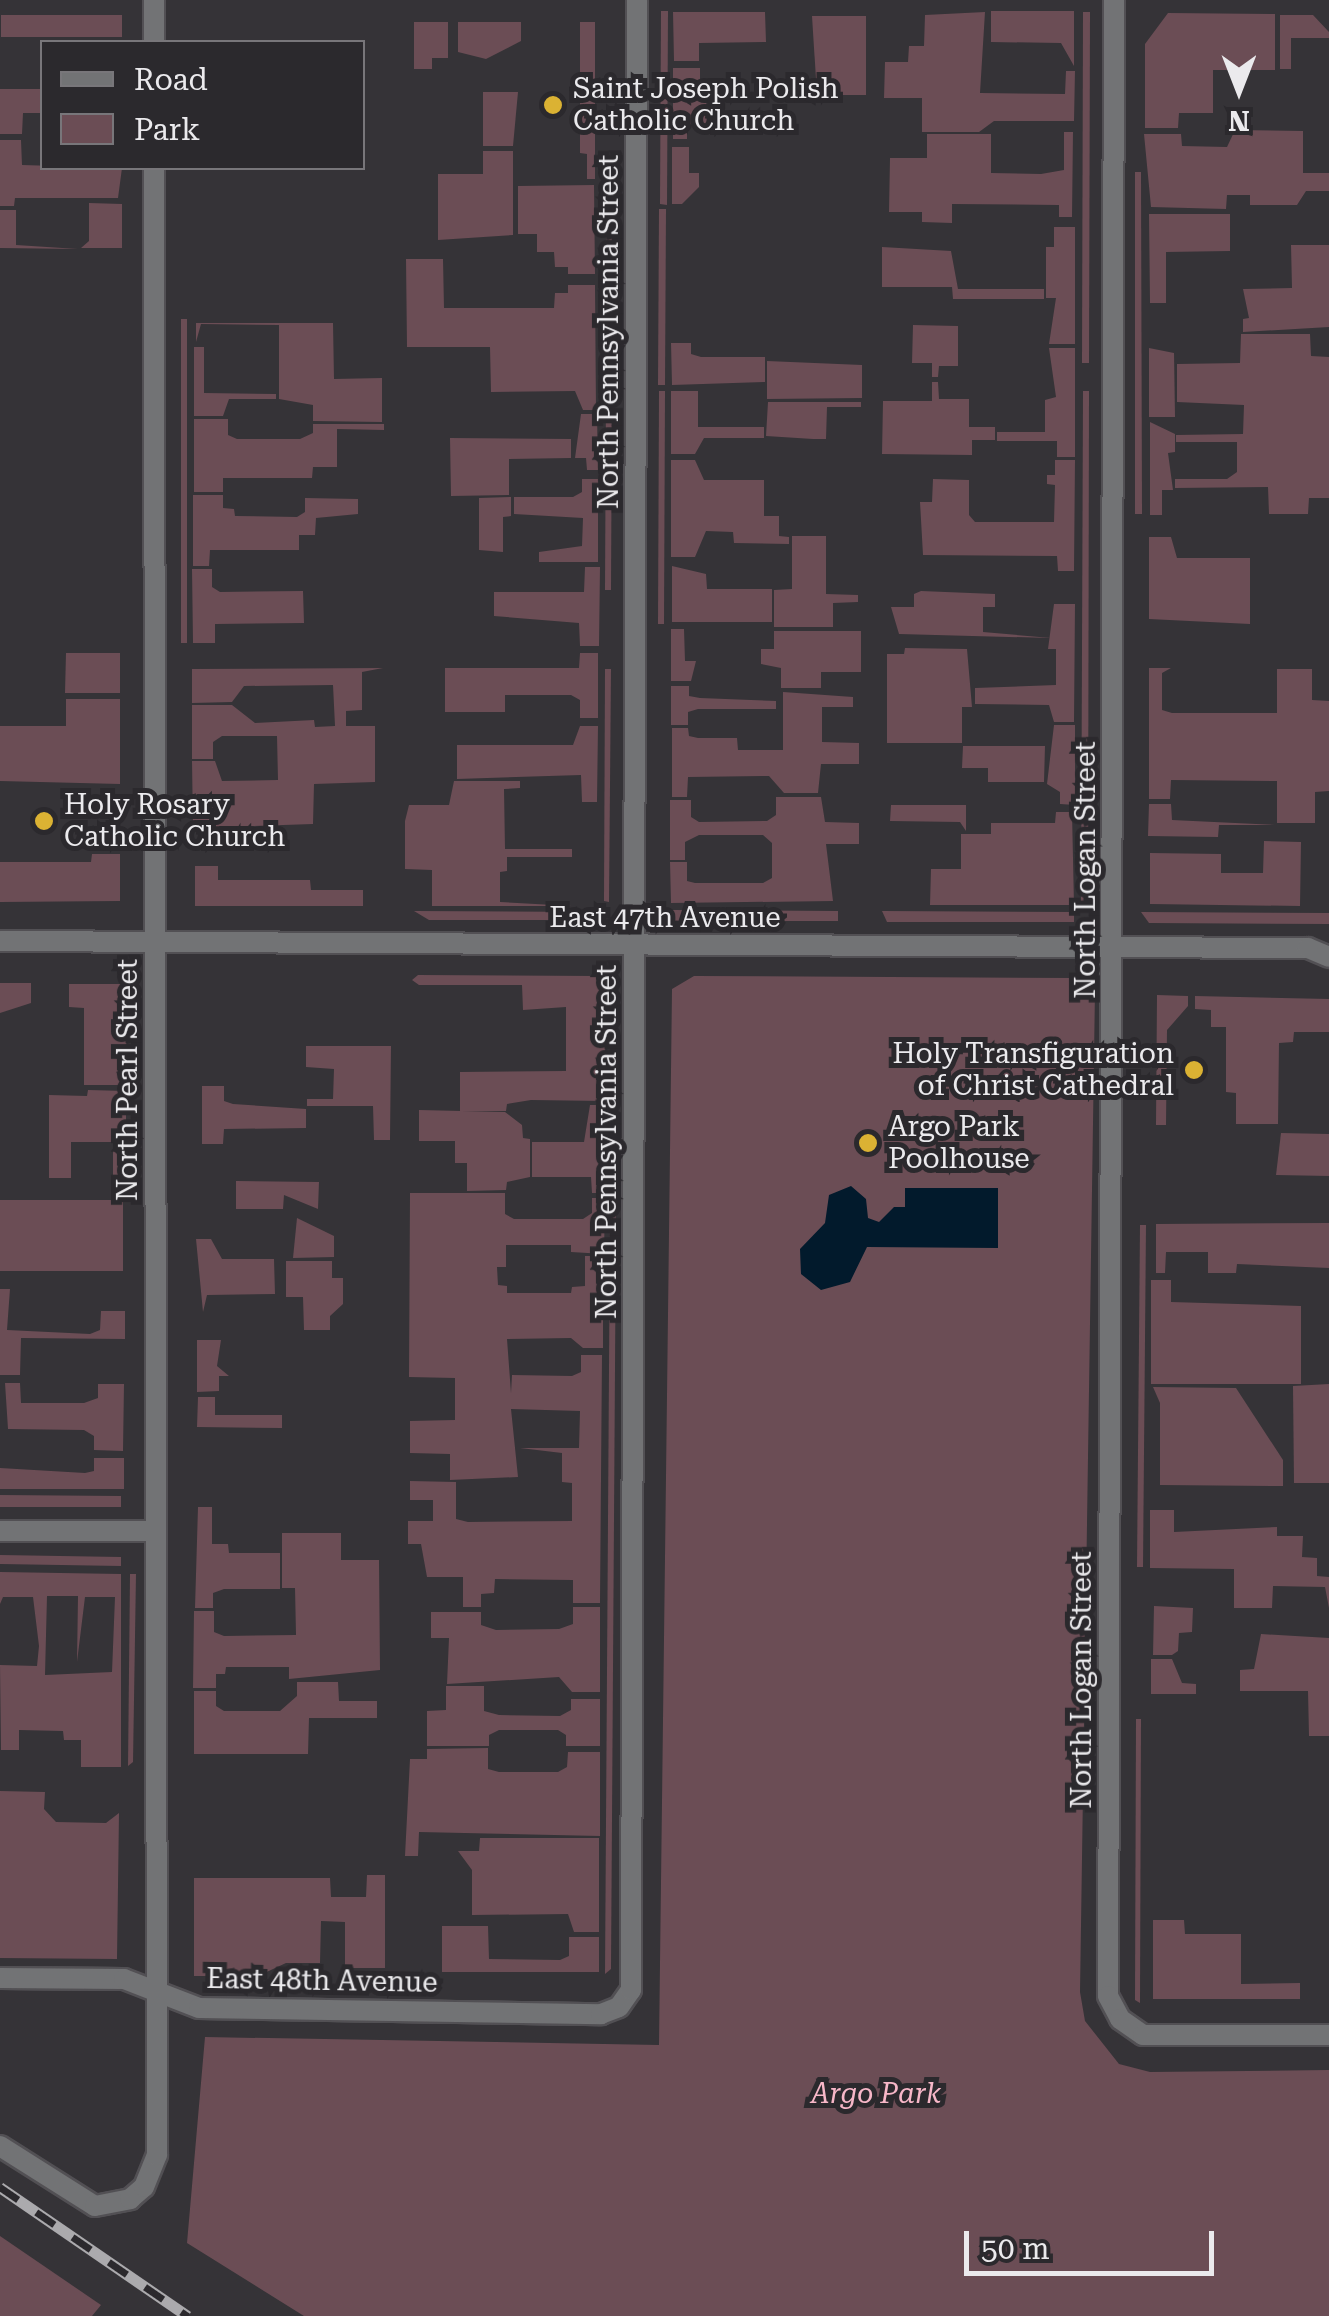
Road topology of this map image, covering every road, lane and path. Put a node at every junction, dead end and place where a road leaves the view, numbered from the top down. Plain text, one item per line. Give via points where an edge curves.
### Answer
1 (154, 0) edge
2 (637, 0) edge
3 (1114, 0) edge
4 (154, 40) edge
5 (154, 170) edge
6 (0, 941) edge
7 (155, 944) junction
8 (636, 946) junction
9 (1113, 947) junction
10 (1329, 957) edge
11 (0, 1530) edge
12 (156, 1531) junction
13 (0, 1978) edge
14 (632, 1984) joint
15 (155, 1992) junction
16 (1329, 2035) edge
17 (0, 2146) edge

1 - 4 street
2 - 8 street, North Pennsylvania Street
3 - 9 street, North Logan Street
5 - 7 street, North Pearl Street
6 - 7 street, East 47th Avenue
7 - 8 street, East 47th Avenue
7 - 12 street, North Pearl Street
8 - 9 street, East 47th Avenue
8 - 14 street, North Pennsylvania Street
9 - 10 street, East 47th Avenue via 1308,948
9 - 16 street, North Logan Street via 1108,1980 1120,2019 1154,2037
11 - 12 street
12 - 15 street, North Pearl Street
13 - 15 street, East 48th Avenue via 124,1980
14 - 15 street, East 48th Avenue via 619,2007 601,2014 199,2008
15 - 17 street, North Pearl Street via 156,2155 144,2187 130,2199 95,2206

